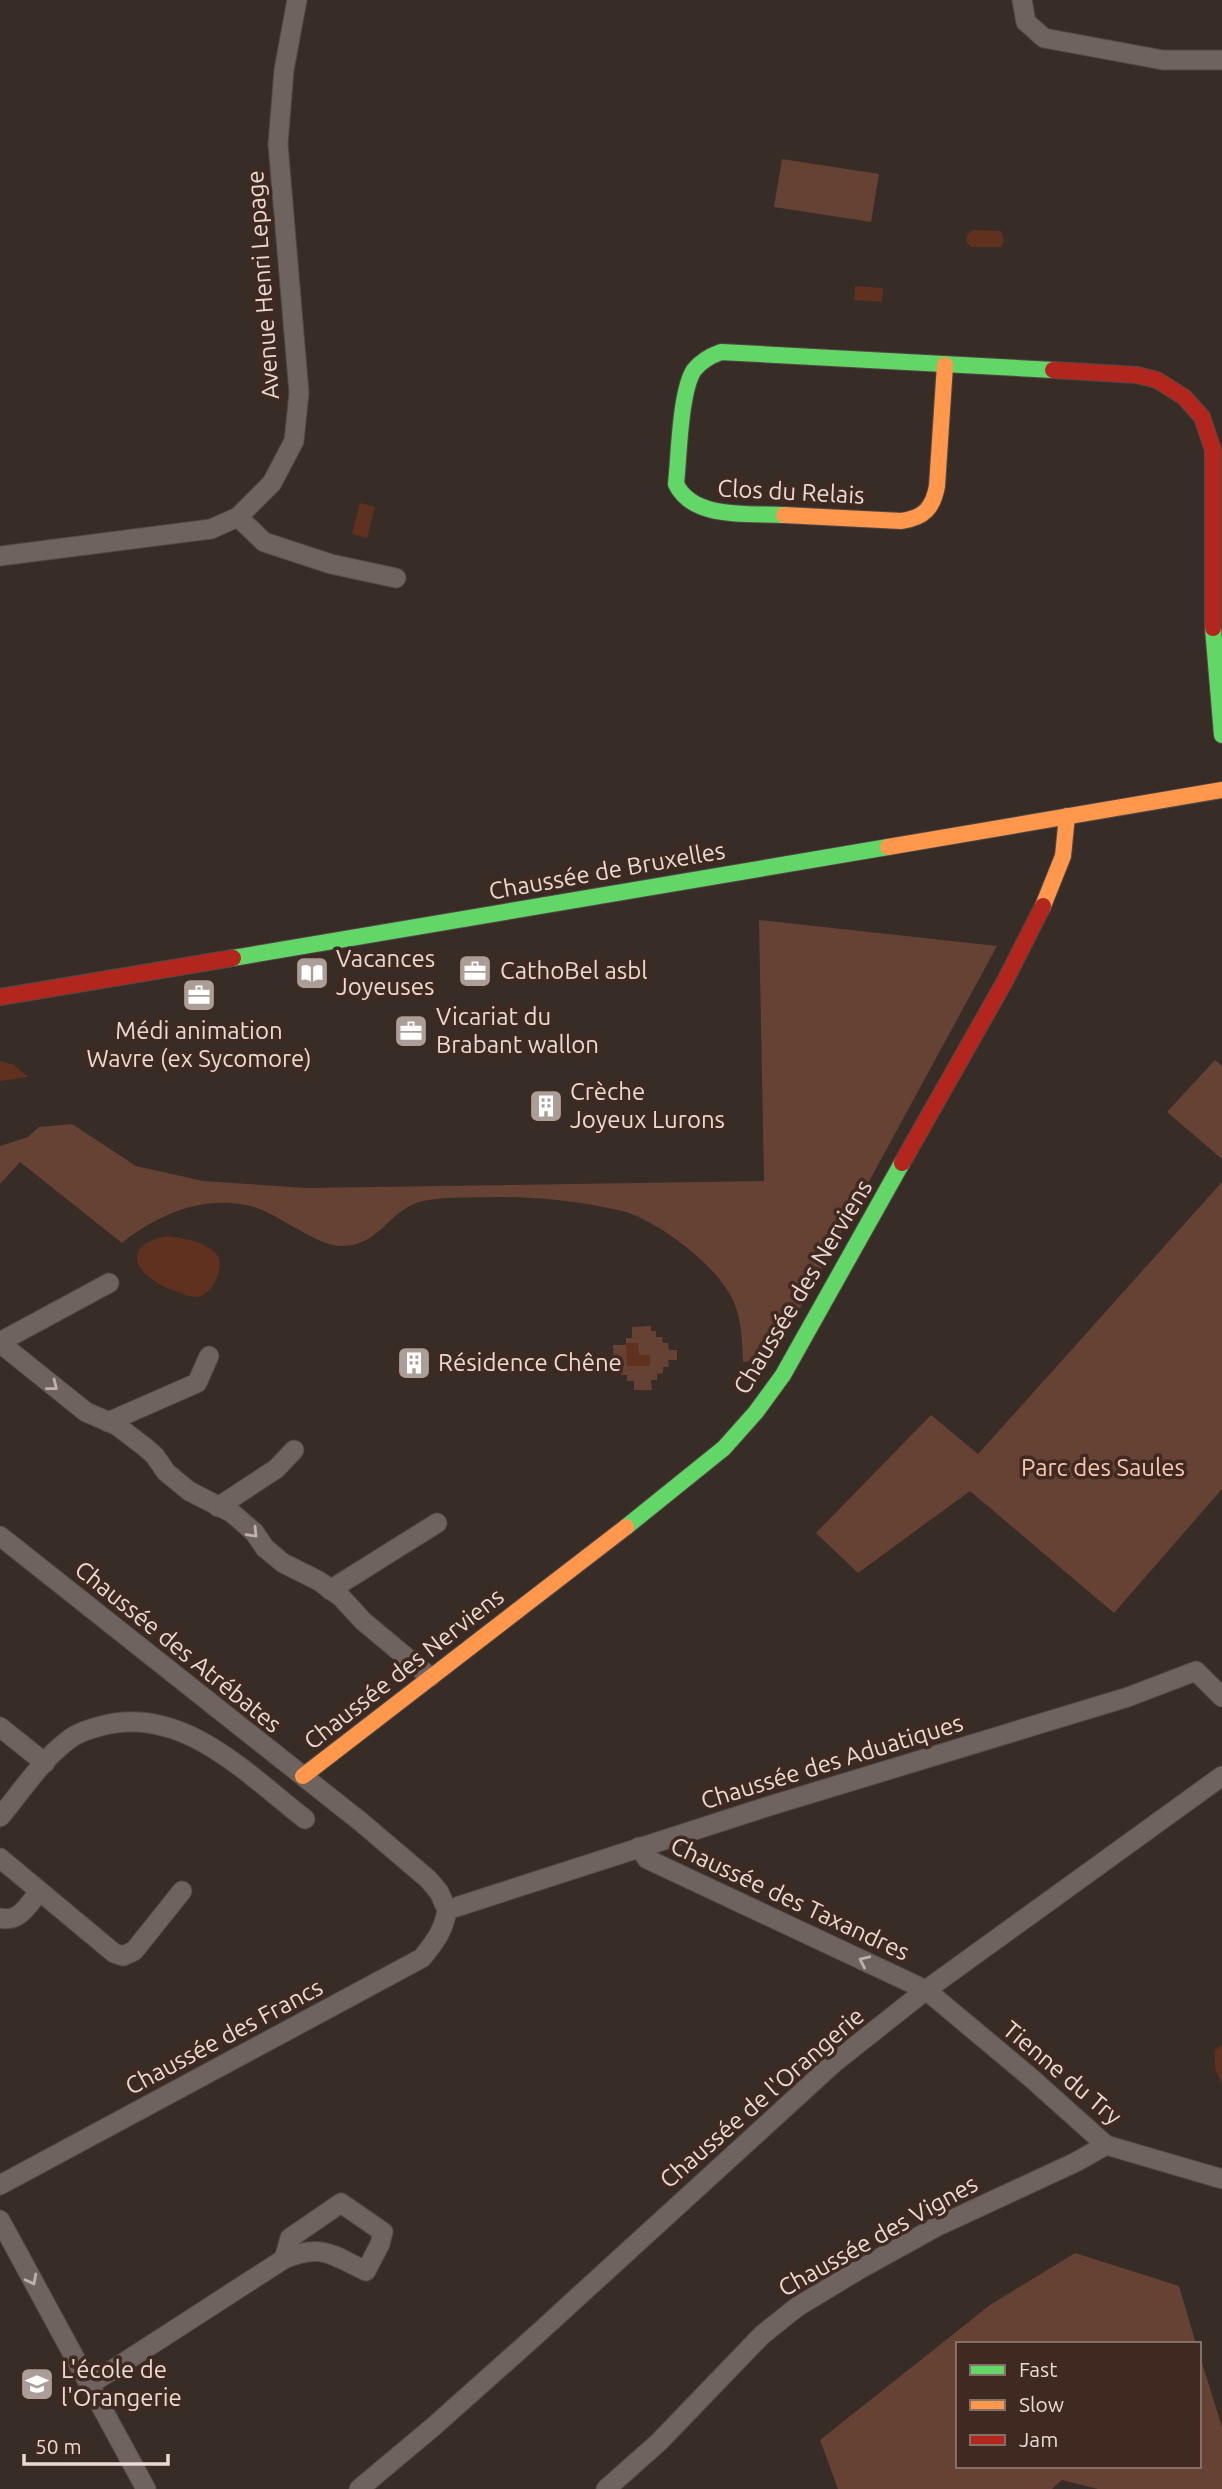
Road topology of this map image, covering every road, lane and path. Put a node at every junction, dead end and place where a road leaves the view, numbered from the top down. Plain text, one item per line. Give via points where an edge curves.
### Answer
1 (298, 0) edge
2 (1022, 0) edge
3 (1222, 60) edge
4 (945, 365) junction
5 (238, 517) junction
6 (0, 556) edge
7 (396, 578) dead end
8 (1222, 735) edge
9 (1222, 790) edge
10 (1067, 816) junction
11 (0, 997) edge
12 (109, 1283) dead end
13 (0, 1342) edge
14 (209, 1356) dead end
15 (108, 1422) junction
16 (294, 1451) dead end
17 (218, 1507) junction
18 (437, 1523) dead end
19 (0, 1536) edge
20 (330, 1590) junction
21 (430, 1677) junction
22 (1222, 1697) edge
23 (0, 1727) edge
24 (248, 1734) junction
25 (229, 1760) junction
26 (282, 1761) junction
27 (45, 1763) junction
28 (303, 1776) junction
29 (1222, 1776) edge
30 (262, 1786) junction
31 (0, 1817) edge
32 (305, 1819) dead end
33 (639, 1847) junction
34 (0, 1858) edge
35 (182, 1891) dead end
36 (39, 1892) junction
37 (447, 1910) junction
38 (0, 1918) edge
39 (926, 1990) junction
40 (1106, 2145) junction
41 (1222, 2179) edge
42 (0, 2185) edge
43 (0, 2220) edge
44 (284, 2259) junction
45 (89, 2385) junction
46 (146, 2489) edge
47 (359, 2489) edge
48 (606, 2489) edge

1 - 5 street, Avenue Henri Lepage via 284,70 278,144 299,393 294,441 272,483
2 - 3 street via 1026,22 1044,38 1163,60
4 - 4 street, Clos du Relais via 721,352 709,356 690,374 687,388 676,484 682,497 701,509 719,511 901,522 924,515 934,503 937,486
4 - 8 street, Clos du Relais via 1137,375 1177,392 1202,417 1213,450 1213,649
5 - 6 street, Avenue Henri Lepage via 183,534
5 - 7 street via 264,542 331,564
9 - 10 street, Chaussée de Bruxelles
10 - 11 street, Chaussée de Bruxelles
10 - 21 street, Chaussée des Nerviens via 1063,856 1005,981 783,1375 756,1412 724,1448 648,1510
12 - 13 street
13 -> 15 street via 86,1412
14 - 15 street via 197,1383
15 - 17 street via 145,1447 182,1486
16 - 17 street via 276,1469
17 -> 20 street via 232,1513 283,1563
18 - 20 street
19 - 24 street, Chaussée des Atrébates
20 - 21 street
21 - 28 street, Chaussée des Nerviens
22 - 33 street, Chaussée des Aduatiques via 1196,1671 1128,1697
23 - 27 street
24 - 25 street
24 - 26 street, Chaussée des Atrébates
25 - 27 street via 195,1737 140,1722 86,1730
25 - 30 street
26 - 28 street, Chaussée des Atrébates
26 - 30 street
27 - 31 street
28 - 37 street, Chaussée des Atrébates via 428,1879
29 - 39 street, Chaussée de l'Orangerie
30 - 32 street
33 - 37 street, Chaussée des Aduatiques
39 -> 33 street, Chaussée des Taxandres via 647,1858
34 - 36 street
35 - 36 street via 134,1951 123,1956
36 - 38 street via 18,1916
37 - 42 street, Chaussée des Francs via 445,1925 422,1958
39 - 40 street, Tienne du Try
39 - 47 street, Chaussée de l'Orangerie via 835,2062 534,2337
40 - 41 street, Tienne du Try
40 - 48 street, Chaussée des Vignes via 936,2227 790,2312
43 -> 45 street
44 - 44 street via 290,2238 341,2203 383,2232 366,2271 318,2250
44 - 45 street
45 - 46 street

